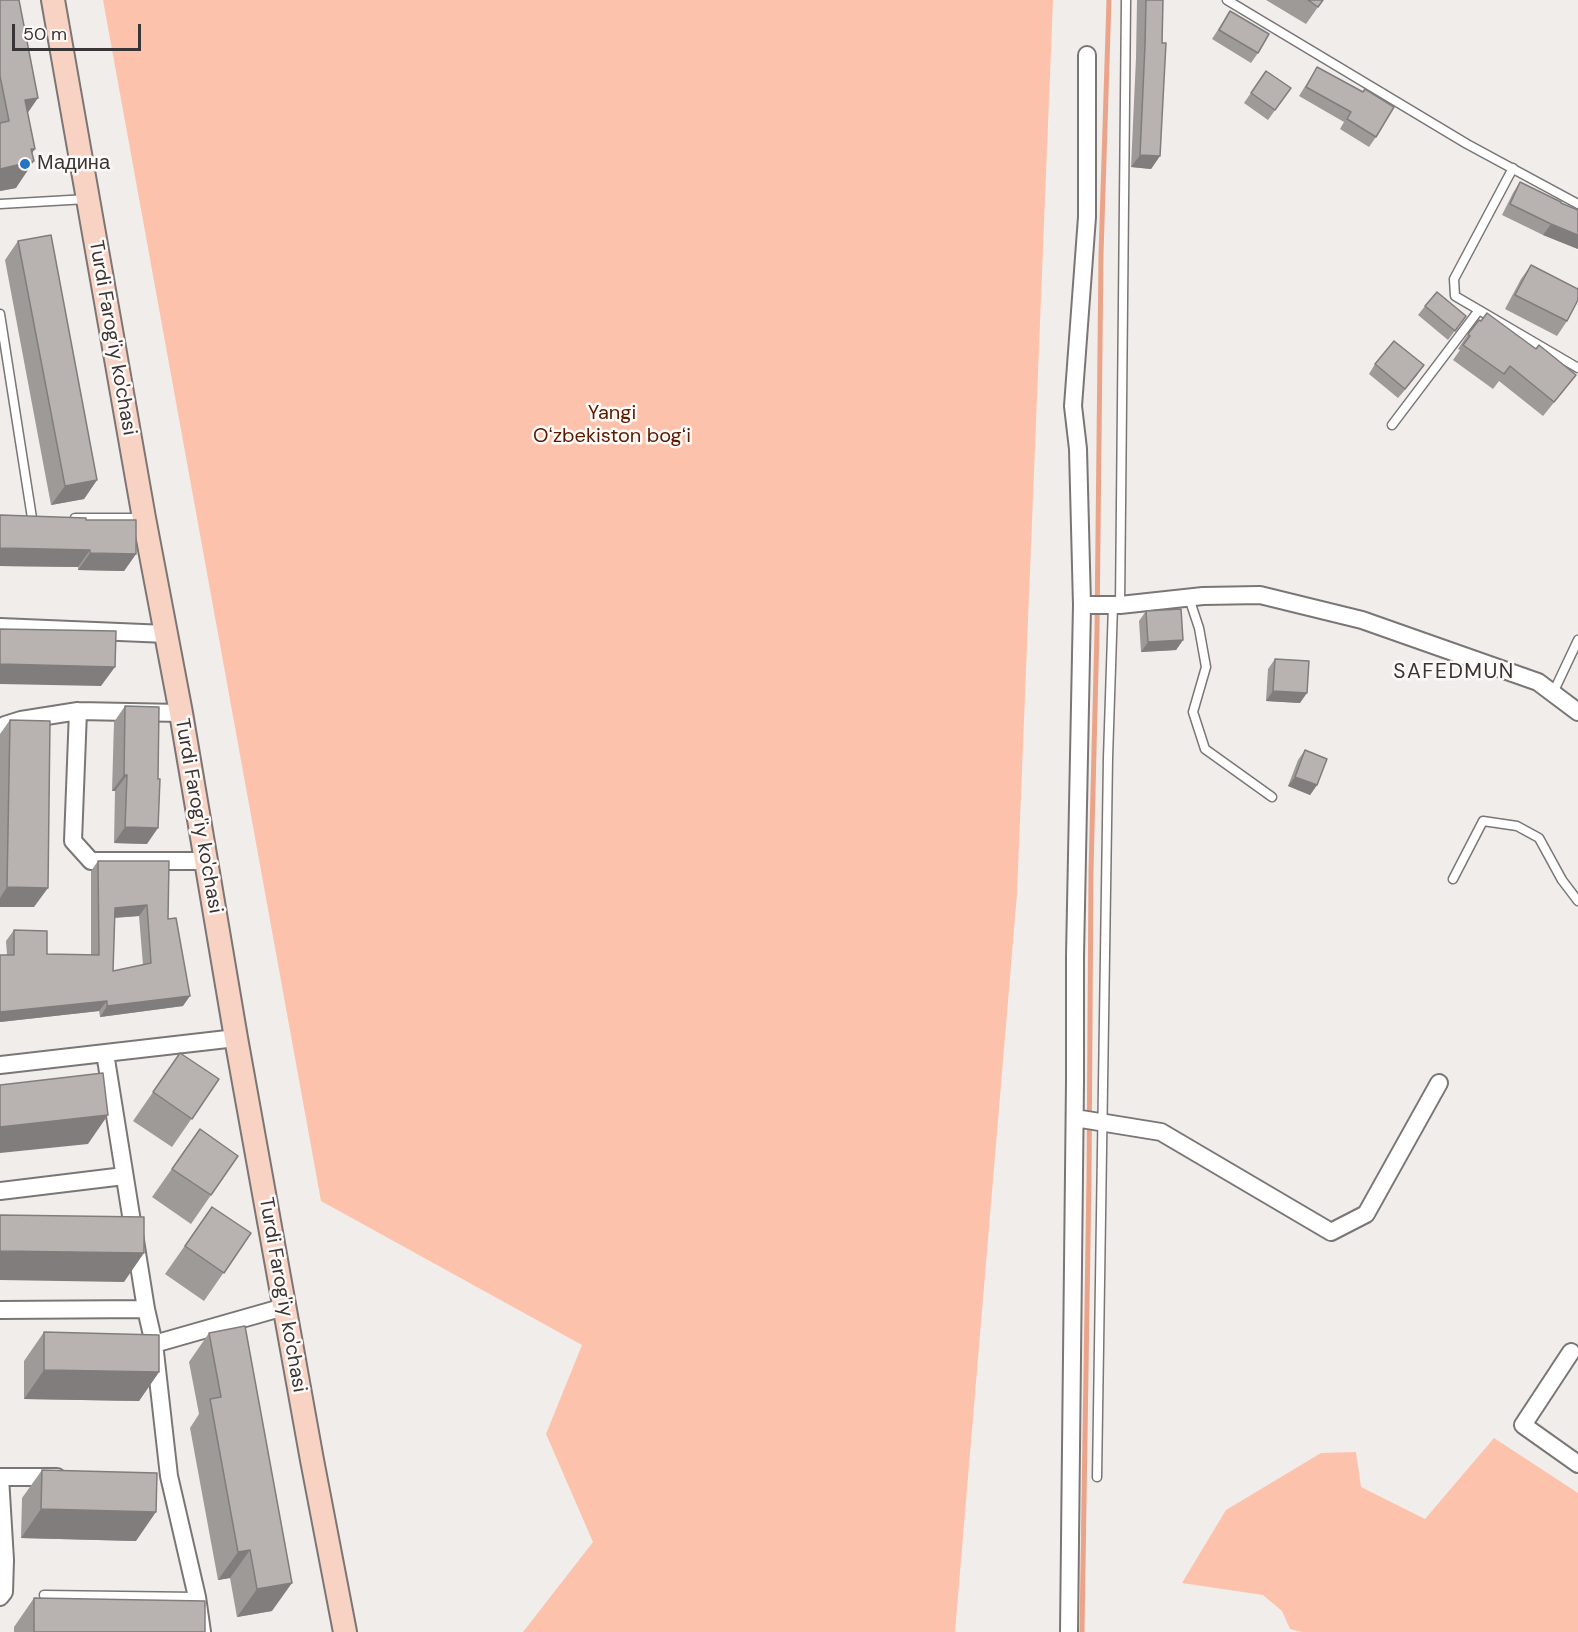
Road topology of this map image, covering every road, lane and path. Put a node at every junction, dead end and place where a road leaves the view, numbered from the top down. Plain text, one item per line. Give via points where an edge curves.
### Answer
1 (53, 0) edge
2 (1126, 0) edge
3 (1227, 0) edge
4 (1087, 55) dead end
5 (1513, 168) junction
6 (88, 199) junction
7 (0, 204) edge
8 (1578, 204) edge
9 (1479, 310) junction
10 (0, 314) edge
11 (1578, 368) edge
12 (1392, 424) dead end
13 (21, 518) edge
14 (32, 518) junction
15 (43, 518) edge
16 (65, 518) edge
17 (144, 518) junction
18 (1189, 598) junction
19 (1082, 605) junction
20 (1114, 605) junction
21 (0, 627) edge
22 (166, 634) junction
23 (1578, 640) edge
24 (1553, 693) junction
25 (78, 711) junction
26 (1578, 712) edge
27 (181, 713) junction
28 (0, 729) edge
29 (1272, 797) dead end
30 (206, 861) junction
31 (1454, 879) dead end
32 (1578, 901) edge
33 (236, 1038) junction
34 (105, 1053) junction
35 (0, 1065) edge
36 (1439, 1083) dead end
37 (1089, 1120) junction
38 (124, 1176) junction
39 (0, 1191) edge
40 (284, 1307) junction
41 (146, 1309) junction
42 (0, 1310) edge
43 (154, 1344) junction
44 (1571, 1352) dead end
45 (1578, 1464) edge
46 (0, 1477) edge
47 (68, 1477) edge
48 (1097, 1477) dead end
49 (44, 1595) dead end
50 (0, 1596) edge
51 (197, 1597) junction
52 (202, 1632) edge
53 (345, 1632) edge
54 (1069, 1632) edge

1 - 6 main road, Turdi Farog'iy ko'chasi
2 - 20 lane
3 - 5 lane
4 - 19 street via 1087,217 1073,406 1078,449
5 - 8 lane
5 - 9 lane via 1454,279 1455,296
6 - 7 lane
6 - 17 main road, Turdi Farog'iy ko'chasi
9 - 11 lane
9 - 12 lane
10 - 14 lane
13 - 14 lane
14 - 15 lane
16 - 17 lane
17 - 22 main road, Turdi Farog'iy ko'chasi
18 - 20 street
18 - 24 street via 1260,595 1362,620 1538,682
18 - 29 lane via 1206,667 1193,712 1205,748
19 - 20 street
19 - 37 street via 1076,944
20 - 37 lane
21 - 22 street
22 - 27 main road, Turdi Farog'iy ko'chasi
23 - 24 lane
24 - 26 street
25 - 27 street
25 - 28 street via 21,720
25 - 30 street via 73,841 91,861
27 - 30 main road, Turdi Farog'iy ko'chasi
30 - 33 main road, Turdi Farog'iy ko'chasi
31 - 32 lane via 1483,821 1517,826 1539,838
33 - 34 street
33 - 40 main road, Turdi Farog'iy ko'chasi
34 - 35 street
34 - 38 street
36 - 37 street via 1366,1214 1331,1232 1161,1132
37 - 48 lane
37 - 54 street
38 - 39 street
38 - 41 street
40 - 43 street
40 - 53 main road, Turdi Farog'iy ko'chasi
41 - 42 street
41 - 43 street
43 - 51 street via 164,1476
44 - 45 street via 1523,1425
46 - 47 street
46 - 50 street via 5,1560 4,1592
49 - 51 lane
51 - 52 street

